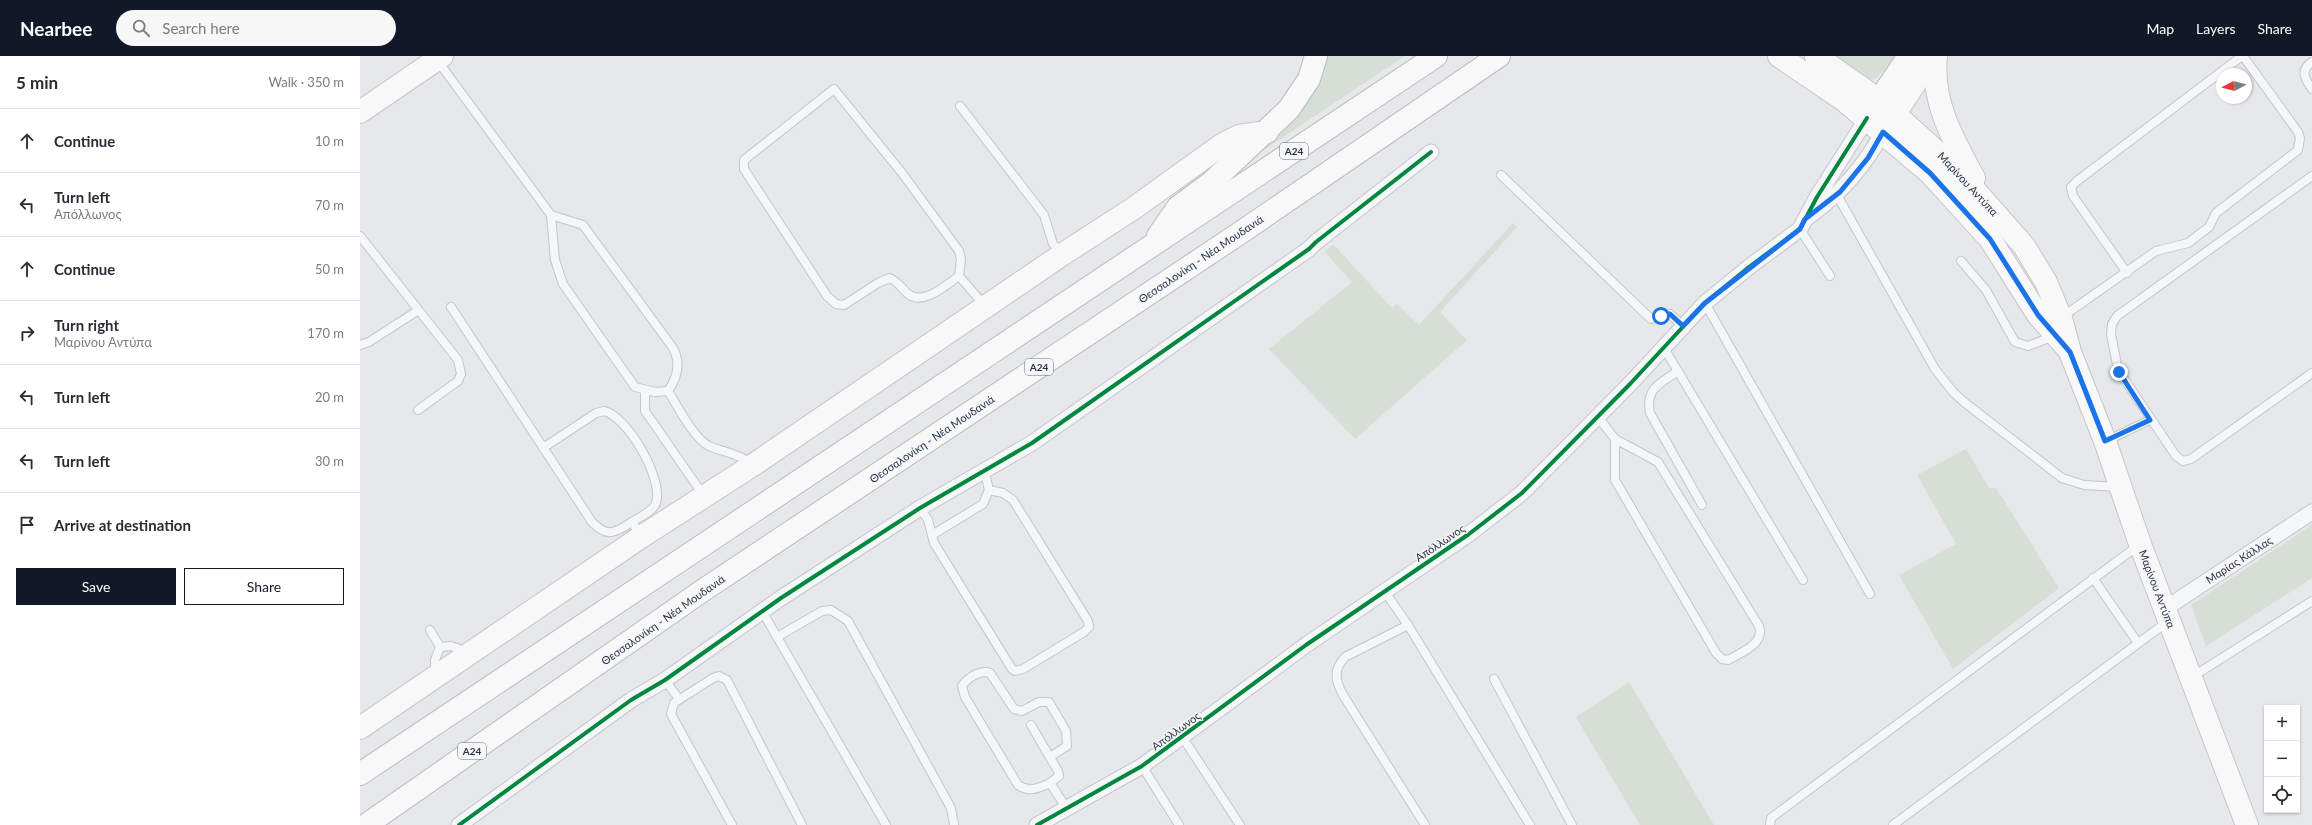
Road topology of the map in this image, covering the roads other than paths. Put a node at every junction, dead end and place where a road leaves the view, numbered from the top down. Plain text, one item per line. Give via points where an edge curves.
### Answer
1 (1316, 56) edge
2 (1436, 56) edge
3 (1499, 56) edge
4 (1779, 56) edge
5 (1816, 56) edge
6 (1909, 56) edge
7 (1935, 56) edge
8 (2242, 56) edge
9 (439, 58) edge
10 (2312, 62) edge
11 (2312, 89) edge
12 (960, 106) dead end
13 (1887, 107) junction
14 (360, 112) edge
15 (1875, 125) junction
16 (1267, 132) junction
17 (1430, 152) dead end
18 (1501, 175) dead end
19 (2312, 176) edge
20 (1837, 195) junction
21 (1987, 202) junction
22 (551, 215) junction
23 (1803, 224) junction
24 (360, 236) edge
25 (1152, 245) junction
26 (1063, 254) junction
27 (1961, 261) dead end
28 (2127, 273) junction
29 (959, 276) junction
30 (1830, 276) dead end
31 (1705, 303) junction
32 (451, 307) dead end
33 (986, 307) junction
34 (417, 311) junction
35 (1683, 326) junction
36 (2058, 327) junction
37 (360, 345) edge
38 (1664, 348) junction
39 (1678, 371) junction
40 (2312, 373) edge
41 (645, 391) junction
42 (668, 391) junction
43 (418, 410) dead end
44 (1598, 417) junction
45 (2150, 420) junction
46 (1615, 439) junction
47 (2105, 441) junction
48 (543, 448) junction
49 (753, 465) junction
50 (984, 470) junction
51 (2119, 487) junction
52 (989, 490) junction
53 (705, 497) junction
54 (1702, 505) dead end
55 (920, 508) junction
56 (2312, 512) edge
57 (636, 529) junction
58 (932, 535) junction
59 (2140, 544) junction
60 (2094, 578) junction
61 (1803, 580) dead end
62 (1385, 592) junction
63 (1870, 594) dead end
64 (2312, 601) edge
65 (762, 611) junction
66 (2168, 614) junction
67 (1408, 625) junction
68 (430, 630) dead end
69 (777, 637) junction
70 (2138, 643) junction
71 (440, 647) junction
72 (470, 653) junction
73 (436, 677) junction
74 (2191, 677) junction
75 (1494, 679) dead end
76 (665, 680) junction
77 (679, 699) junction
78 (1031, 726) dead end
79 (360, 728) edge
80 (1182, 738) junction
81 (1050, 757) junction
82 (1142, 766) junction
83 (360, 774) edge
84 (1050, 783) junction
85 (1067, 809) junction
86 (366, 825) edge
87 (459, 825) edge
88 (732, 825) edge
89 (802, 825) edge
90 (886, 825) edge
91 (954, 825) edge
92 (1037, 825) edge
93 (1179, 825) edge
94 (1240, 825) edge
95 (1425, 825) edge
96 (1530, 825) edge
97 (1572, 825) edge
98 (1770, 825) edge
99 (1893, 825) edge
100 (2247, 825) edge

1 - 16 main road via 1309,79 1289,109
2 - 25 main road, Α24
3 - 86 main road, Θεσσαλονίκη - Νέα Μουδανιά / Α24 via 1243,231 702,591
4 - 15 main road, Μαρίνου Αντύπα
5 - 13 main road, Μαρίνου Αντύπα
6 - 13 main road
7 - 13 main road
7 - 21 main road via 1939,104 1951,134
8 - 28 lane via 2071,187 2073,196
8 - 28 lane via 2298,132 2298,150 2216,213 2209,227 2188,243 2156,251
9 - 14 main road
9 - 22 lane
10 - 11 lane via 2304,68 2304,77
12 - 26 lane via 1044,215 1053,244
13 - 15 main road
13 - 21 main road, Μαρίνου Αντύπα via 1958,170
15 - 20 street, Απόλλωνος via 1868,158
15 - 23 street
15 - 36 main road, Μαρίνου Αντύπα via 1930,173 1990,239 2038,315
16 - 25 main road via 1212,182 1178,207
16 - 26 main road via 1239,136 1223,144 1134,208
17 - 50 street via 1309,250 1032,443
18 - 35 lane via 1651,319 1670,314
19 - 45 lane via 2114,320 2111,334 2117,368
20 - 23 street, Απόλλωνος
20 - 51 lane via 1935,369 1953,392 2062,478 2084,485
21 - 36 main road, Μαρίνου Αντύπα via 2034,262 2046,282
22 - 41 lane via 556,260 563,284 635,387
22 - 42 lane via 583,225 674,348 678,365 674,382
23 - 30 lane
23 - 31 street, Απόλλωνος
24 - 34 lane
25 - 83 main road, Α24
26 - 33 main road
27 - 36 lane via 1986,290 2015,342 2028,346
28 - 36 lane
29 - 29 lane via 922,299 914,297 888,278 844,305 836,304 827,296 747,175 744,160 834,89 950,237 961,259
29 - 33 lane
31 - 35 street, Απόλλωνος
31 - 63 lane
32 - 48 lane
33 - 49 main road
34 - 37 lane via 369,342
34 - 43 lane via 458,360 461,374 443,393
35 - 38 street, Απόλλωνος
36 - 47 main road, Μαρίνου Αντύπα
38 - 39 lane
38 - 44 street, Απόλλωνος
39 - 54 lane via 1654,388 1649,395 1649,408
39 - 61 lane
40 - 45 lane via 2187,461 2179,460
41 - 42 lane
41 - 53 lane via 645,411
42 - 49 lane via 700,439 708,445 740,455
44 - 46 lane
44 - 62 street, Απόλλωνος via 1522,493 1469,534
45 - 47 lane
46 - 46 lane via 1615,480 1716,653 1722,659 1728,660 1759,641 1762,634 1759,626 1658,462
47 - 51 main road, Μαρίνου Αντύπα
48 - 57 lane via 600,530 606,533
48 - 57 lane via 596,413 604,411 617,416 652,469 657,498 652,509
49 - 53 main road
50 - 52 lane
50 - 55 street
51 - 59 main road, Μαρίνου Αντύπα
52 - 58 lane via 983,504
52 - 58 lane via 1003,493 1013,500 1088,621 1089,627 1084,632 1023,669 1015,671 934,543
53 - 57 main road
55 - 58 lane via 928,520
55 - 65 street
56 - 66 street, Μαρίας Κάλλας
57 - 72 main road
59 - 60 lane
59 - 66 main road, Μαρίνου Αντύπα
60 - 70 lane
60 - 98 lane via 1771,818
62 - 67 lane
62 - 80 street, Απόλλωνος via 1306,645
64 - 74 lane
65 - 69 lane
65 - 76 street
66 - 70 lane
66 - 74 main road, Μαρίνου Αντύπα
67 - 95 lane via 1345,656 1335,672 1343,695
67 - 96 lane
68 - 71 lane
69 - 90 lane
69 - 91 lane via 822,611 831,610 848,621 951,808
70 - 99 lane
71 - 72 lane via 451,646
71 - 73 lane via 435,660
72 - 73 main road
73 - 79 main road
74 - 100 main road, Μαρίνου Αντύπα
75 - 97 lane
76 - 77 lane
76 - 87 street via 631,700
77 - 88 lane via 672,707 672,720
77 - 89 lane via 713,678 719,676 727,680
78 - 81 lane
80 - 82 street, Απόλλωνος
80 - 94 lane
81 - 84 lane via 1059,774
81 - 84 lane via 1067,746 1067,738 1049,702 1039,702 1022,711 1014,709 990,672 986,671 965,682 962,686 964,697 1018,785 1033,790
82 - 85 street, Απόλλωνος
82 - 93 lane
84 - 85 lane
85 - 92 street, Απόλλωνος

